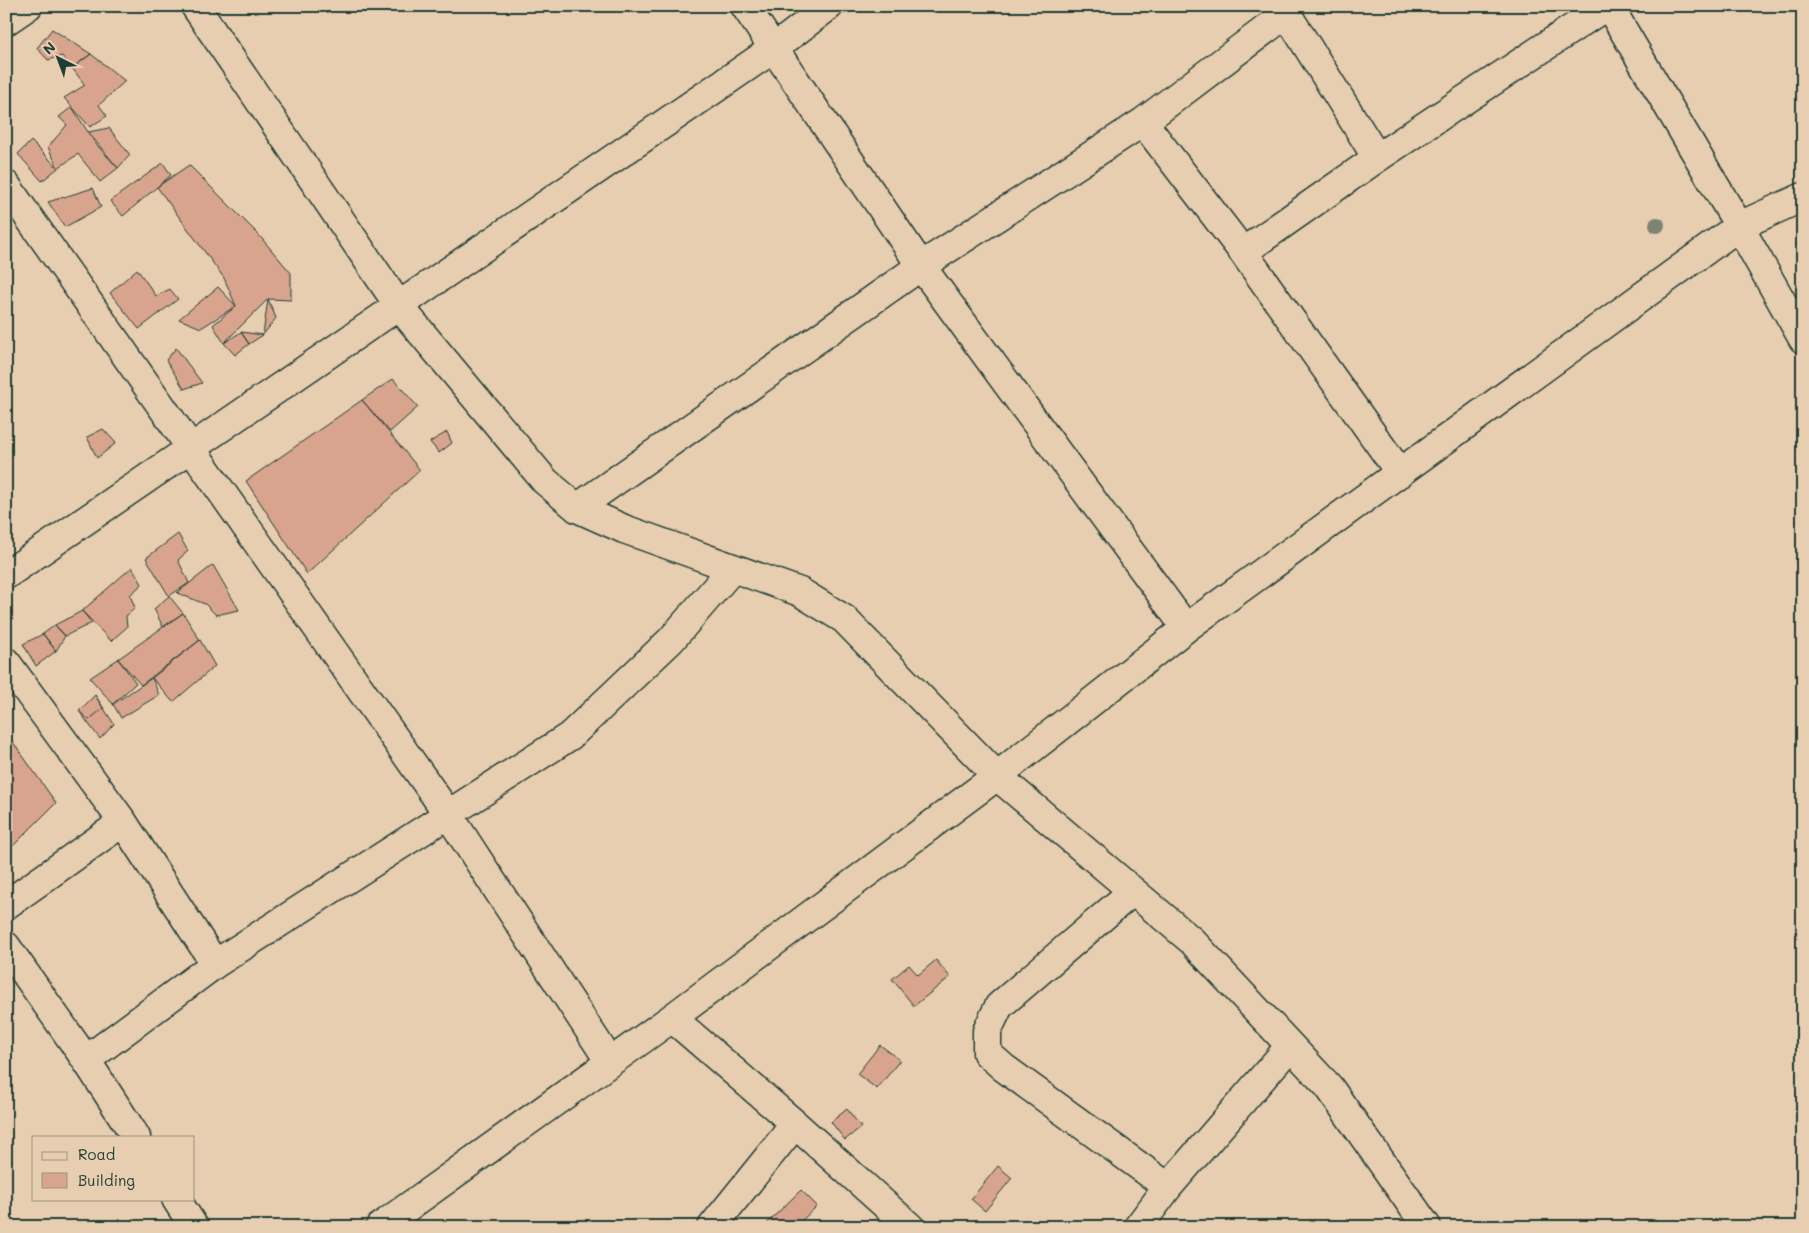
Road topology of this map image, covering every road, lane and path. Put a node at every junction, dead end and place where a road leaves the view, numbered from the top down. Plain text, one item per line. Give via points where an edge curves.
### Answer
1 (28, 6) edge
2 (195, 6) edge
3 (745, 6) edge
4 (829, 6) edge
5 (1607, 6) edge
6 (1284, 10) edge
7 (6, 21) edge
8 (773, 49) junction
9 (1143, 122) junction
10 (1377, 158) junction
11 (6, 185) edge
12 (1803, 198) edge
13 (1739, 226) junction
14 (1243, 252) junction
15 (921, 266) junction
16 (399, 306) junction
17 (1803, 339) edge
18 (190, 448) junction
19 (1400, 473) junction
20 (577, 508) junction
21 (733, 568) junction
22 (6, 575) edge
23 (1186, 628) junction
24 (6, 662) edge
25 (997, 776) junction
26 (448, 814) junction
27 (123, 822) junction
28 (1133, 891) junction
29 (6, 905) edge
30 (6, 946) edge
31 (215, 964) junction
32 (672, 1018) junction
33 (1290, 1046) junction
34 (86, 1060) junction
35 (610, 1062) junction
36 (795, 1124) junction
37 (135, 1136) edge
38 (1168, 1187) junction
39 (177, 1200) edge
40 (194, 1227) edge
41 (380, 1227) edge
42 (712, 1227) edge
43 (910, 1227) edge
44 (1138, 1227) edge
45 (1427, 1227) edge

1 - 7 street
2 - 16 street
3 - 8 street
4 - 8 street
5 - 10 street
5 - 13 street
6 - 9 street
6 - 10 street
8 - 15 street
8 - 16 street
9 - 14 street
9 - 15 street
10 - 14 street
11 - 18 street
12 - 13 street
13 - 17 street
13 - 19 street
14 - 19 street
15 - 20 street
15 - 23 street
16 - 18 street
16 - 20 street via 545,482
18 - 22 street
18 - 26 street
19 - 23 street
20 - 21 street via 624,529
21 - 25 street via 800,592 844,619
21 - 26 street via 671,640 570,736
23 - 25 street
24 - 27 street
25 - 28 street
25 - 32 street
26 - 31 street
26 - 35 street
27 - 29 street
27 - 31 street
28 - 33 street via 1192,941
28 - 38 street via 998,1006 987,1031 987,1053
30 - 34 street
31 - 34 street
32 - 35 street
32 - 36 street
33 - 38 street
33 - 45 street via 1329,1087
34 - 37 street
35 - 41 street
36 - 42 street
36 - 43 street
38 - 44 street
39 - 40 street

